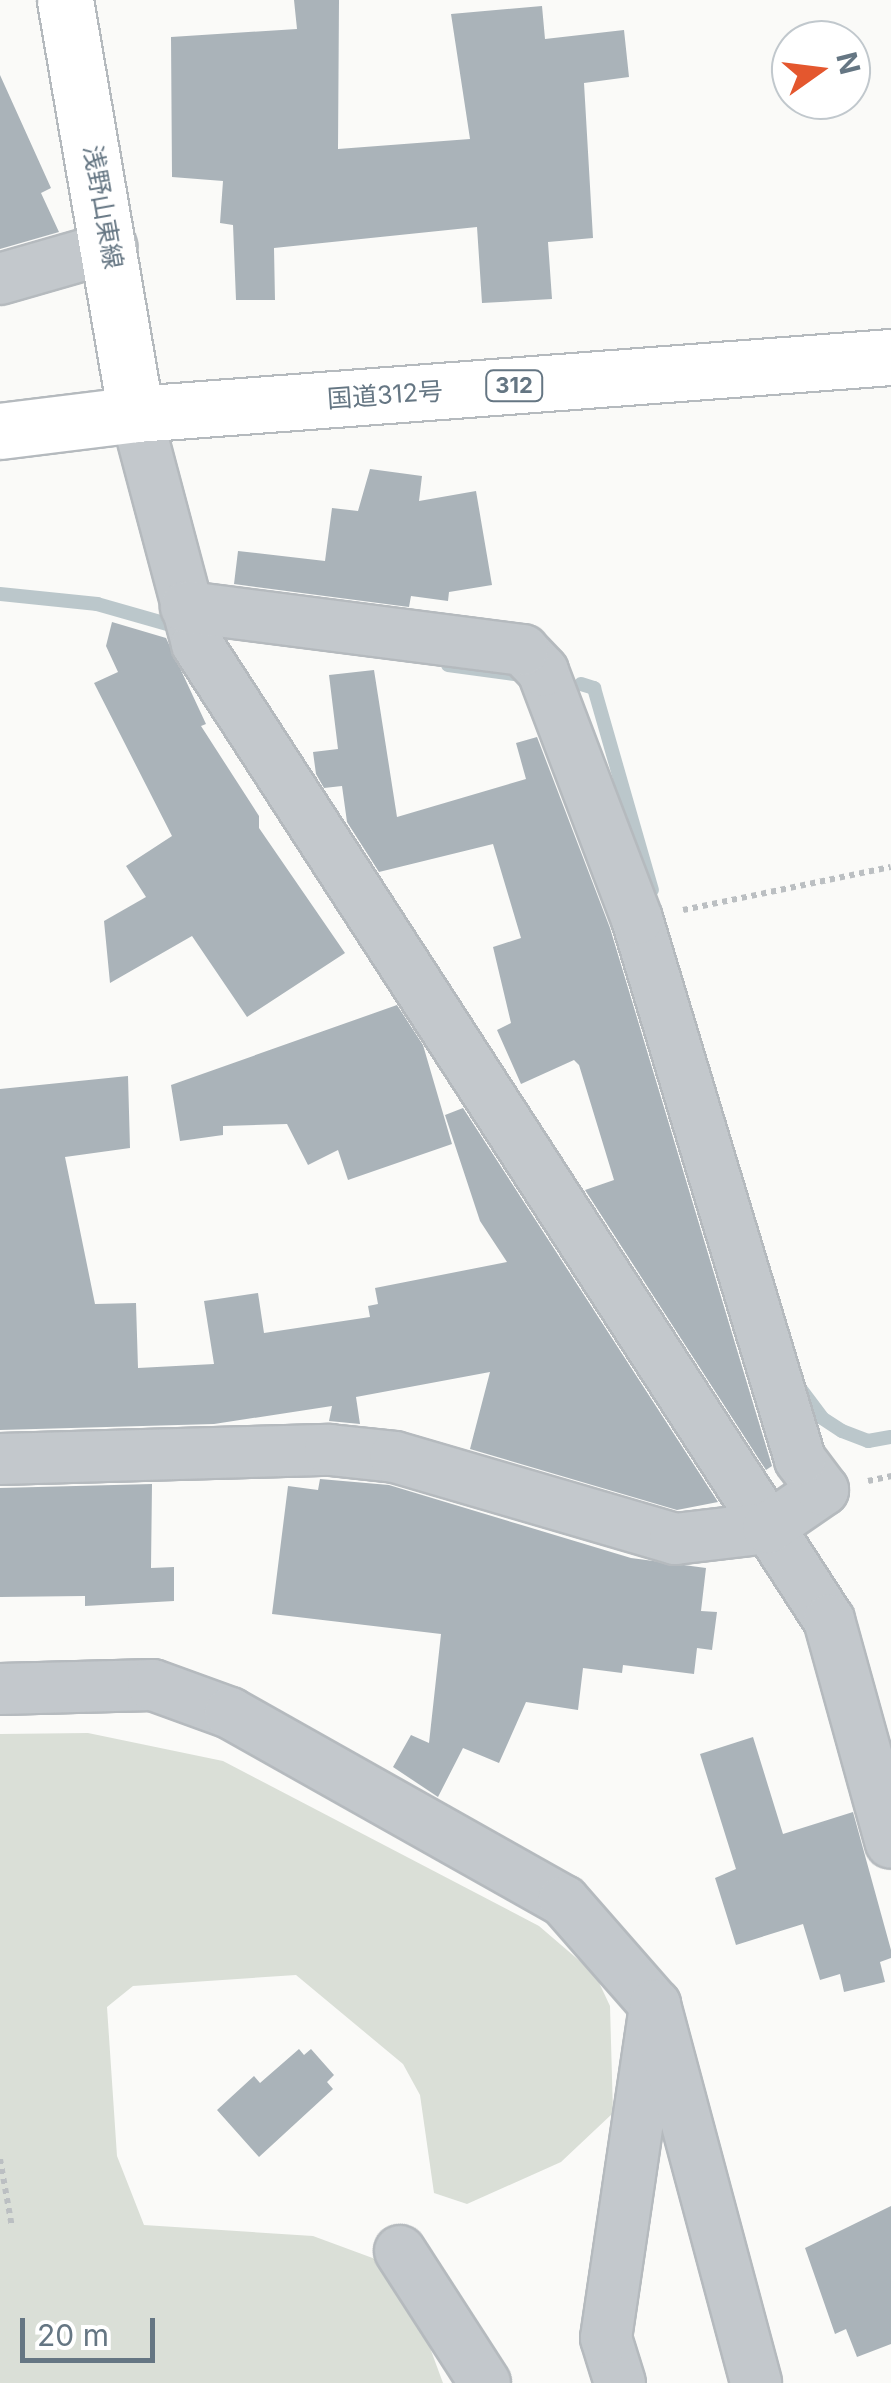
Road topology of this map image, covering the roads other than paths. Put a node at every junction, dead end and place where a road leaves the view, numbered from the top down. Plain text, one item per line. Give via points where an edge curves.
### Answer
1 (65, 0) edge
2 (110, 247) junction
3 (0, 279) edge
4 (891, 357) edge
5 (136, 414) junction
6 (0, 432) edge
7 (186, 607) junction
8 (0, 1459) edge
9 (768, 1528) junction
10 (0, 1689) edge
11 (891, 1843) edge
12 (654, 2005) junction
13 (400, 2251) dead end
14 (485, 2383) edge
15 (620, 2383) edge
16 (756, 2383) edge

1 - 2 main road, 浅野山東線
2 - 3 street
2 - 5 main road, 浅野山東線
4 - 5 main road, 国道312号 / 312
5 - 6 main road, 国道312号 / 312
5 - 7 street
7 - 9 street via 197,644
7 - 9 street via 523,650 543,670 638,920 800,1459 823,1490
8 - 9 street via 330,1450 394,1457 676,1539
9 - 11 street via 829,1620
10 - 12 street via 153,1685 230,1713 564,1901
12 - 15 street via 606,2338
12 - 16 street
13 - 14 street

